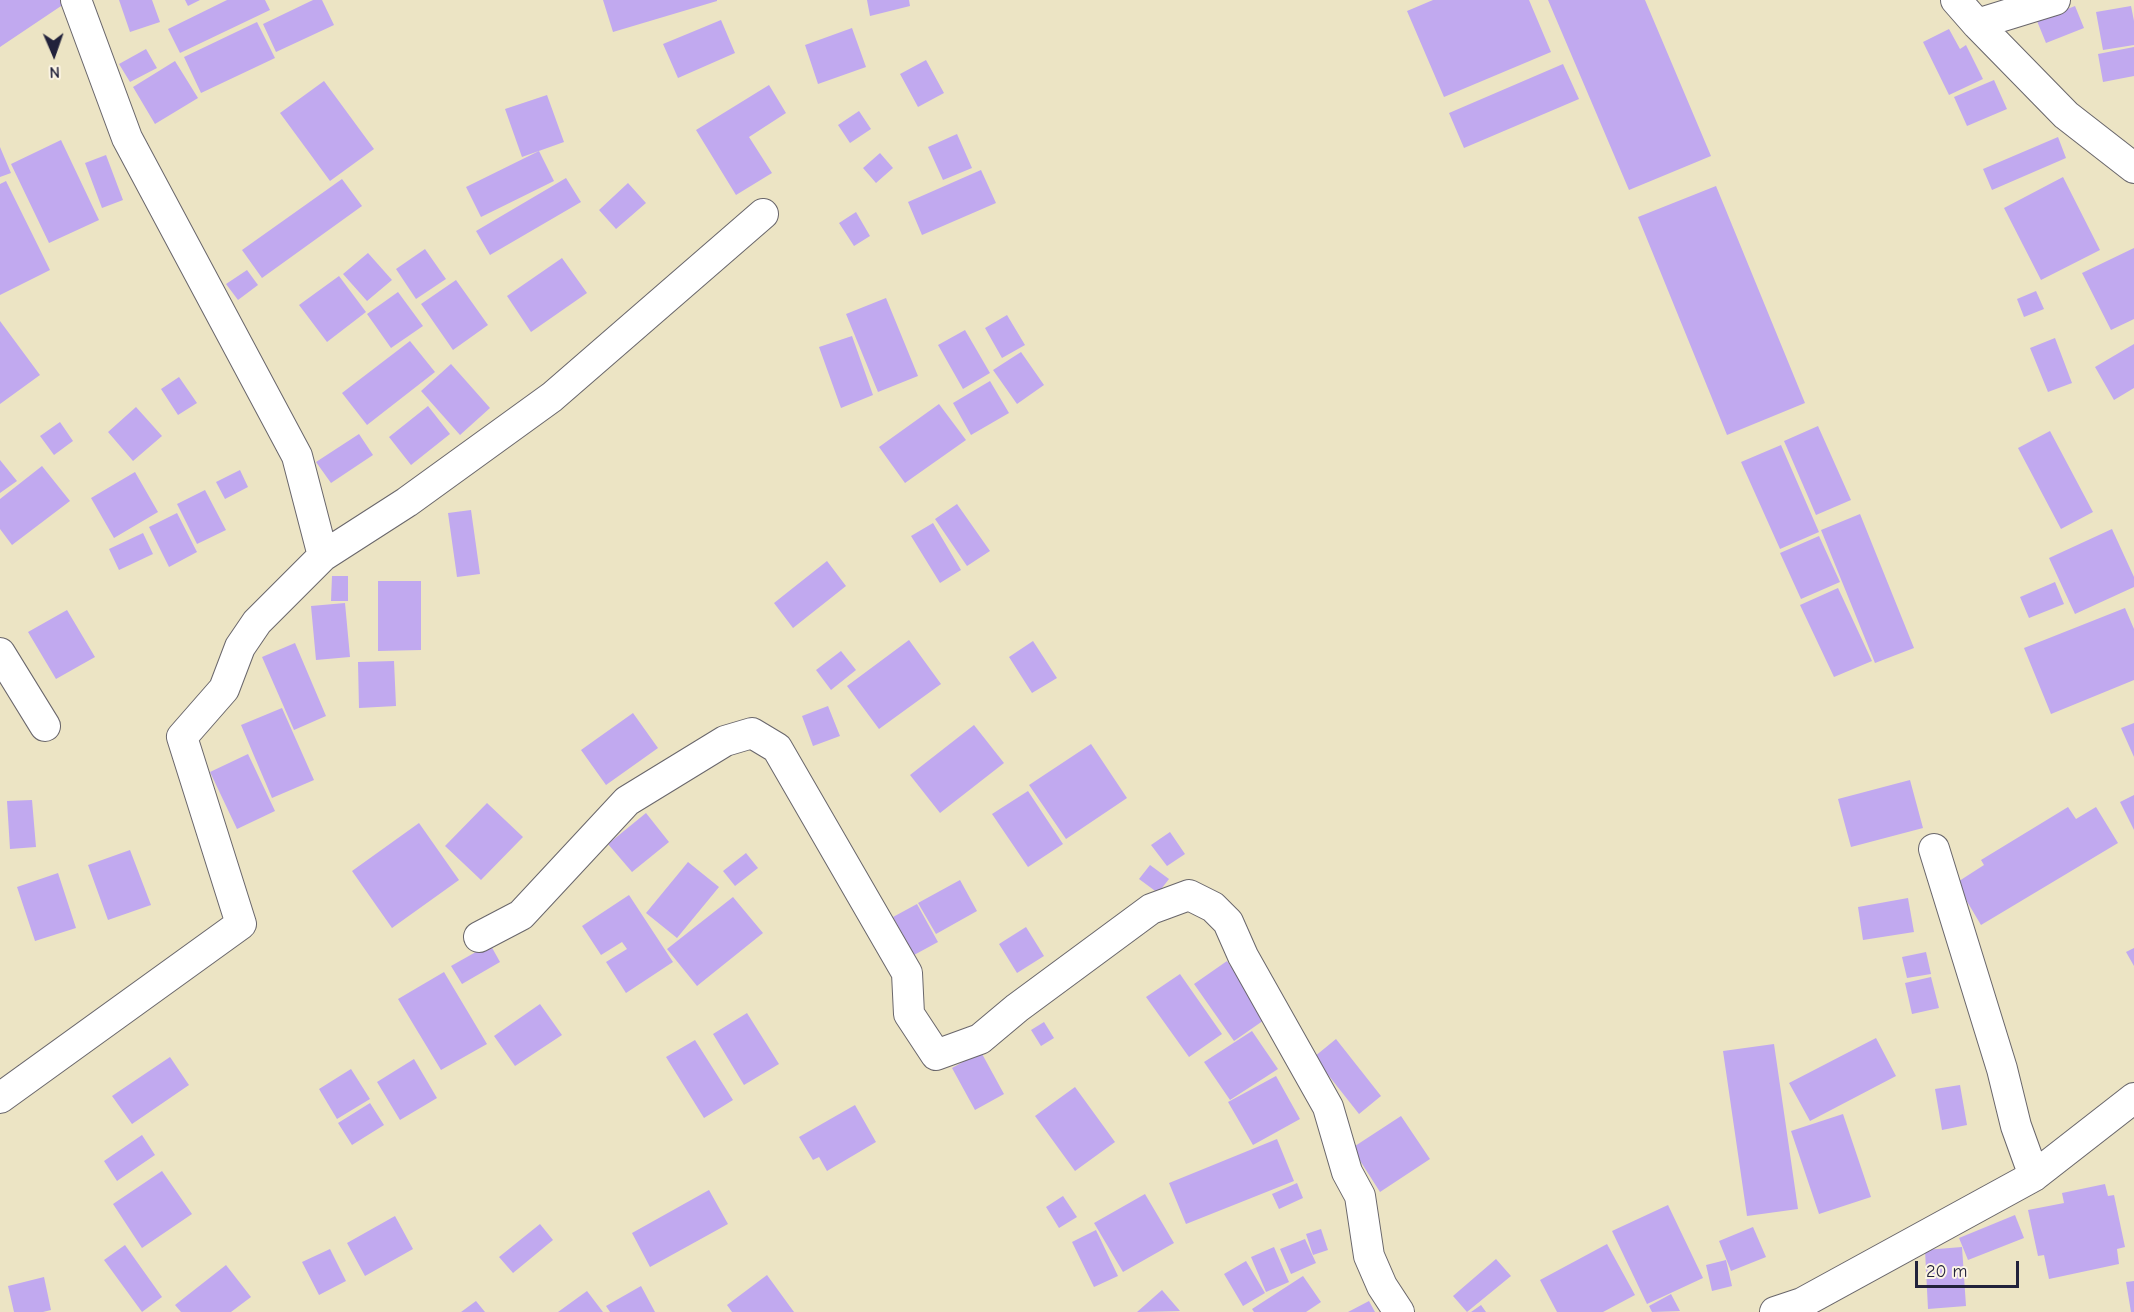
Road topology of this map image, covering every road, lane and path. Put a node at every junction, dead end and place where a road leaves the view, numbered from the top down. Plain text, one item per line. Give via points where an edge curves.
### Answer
1 (75, 0) edge
2 (1956, 0) edge
3 (2055, 0) edge
4 (1977, 24) junction
5 (2134, 168) edge
6 (763, 214) dead end
7 (322, 556) junction
8 (0, 653) edge
9 (45, 726) dead end
10 (1934, 849) dead end
11 (479, 937) dead end
12 (0, 1098) edge
13 (2134, 1098) edge
14 (2034, 1176) junction
15 (1802, 1307) edge
16 (1399, 1312) edge
17 (1775, 1312) edge

1 - 7 street via 127,138 297,456
2 - 4 street
3 - 4 street
4 - 5 street via 2066,115
6 - 7 street via 552,398 407,502
7 - 12 street via 257,622 240,647 224,689 182,737 241,924
8 - 9 street
10 - 14 street
11 - 16 street via 521,915 627,801 725,741 752,733 777,748 907,973 909,1014 936,1055 980,1039 1151,909 1190,895 1213,907 1228,922 1328,1107 1347,1172 1360,1196 1369,1256
13 - 14 street
14 - 15 street
15 - 17 street

